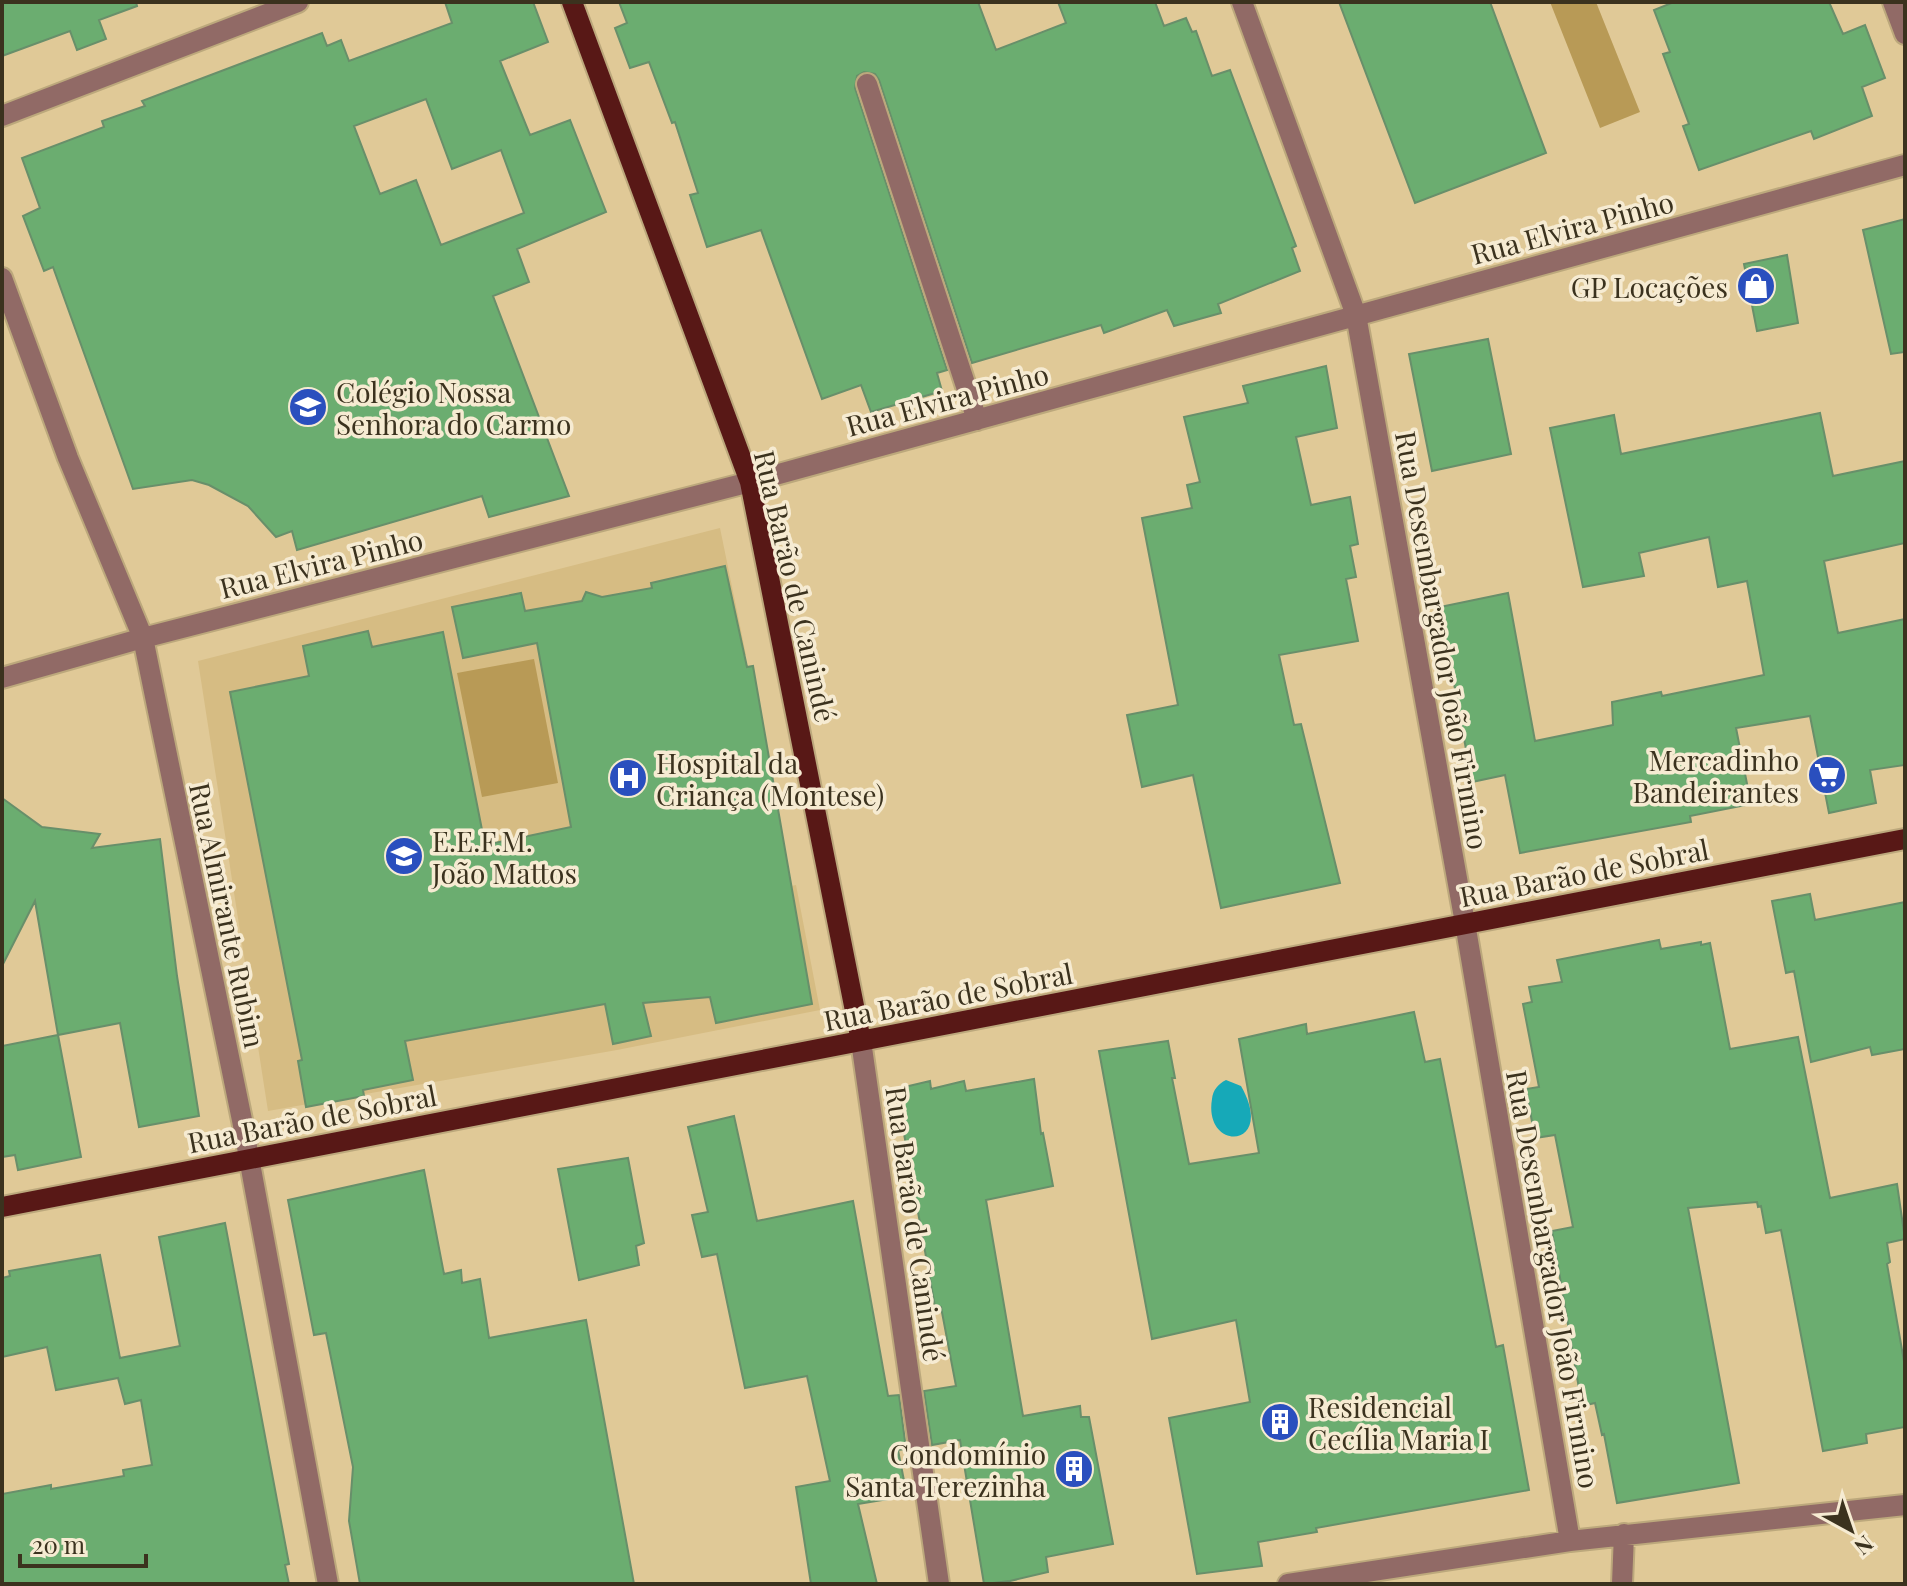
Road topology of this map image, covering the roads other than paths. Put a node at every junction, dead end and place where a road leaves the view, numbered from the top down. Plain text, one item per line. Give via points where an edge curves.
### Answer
1 (298, 2) edge
2 (572, 2) edge
3 (1242, 2) edge
4 (1893, 2) edge
5 (1905, 34) edge
6 (867, 84) dead end
7 (2, 116) edge
8 (1905, 165) edge
9 (2, 278) edge
10 (1356, 315) junction
11 (977, 420) junction
12 (750, 482) junction
13 (143, 638) junction
14 (2, 678) edge
15 (1905, 839) edge
16 (1465, 923) junction
17 (861, 1041) junction
18 (249, 1159) junction
19 (2, 1207) edge
20 (1905, 1505) edge
21 (1624, 1534) junction
22 (1570, 1541) junction
23 (328, 1584) edge
24 (939, 1584) edge
25 (1288, 1584) edge
26 (1622, 1584) edge

1 - 7 street
2 - 12 main road, Rua Barão de Canindé
3 - 10 street, Rua Desembargador João Firmino
4 - 5 street
6 - 11 street
8 - 10 street, Rua Elvira Pinho
9 - 13 street, Rua Almirante Rubim via 68,458
10 - 11 street, Rua Elvira Pinho
10 - 16 street, Rua Desembargador João Firmino
11 - 12 street, Rua Elvira Pinho
12 - 13 street, Rua Elvira Pinho
12 - 17 main road, Rua Barão de Canindé
13 - 14 street, Rua Elvira Pinho
13 - 18 street, Rua Almirante Rubim
15 - 16 main road, Rua Barão de Sobral
16 - 17 main road, Rua Barão de Sobral
16 - 22 street, Rua Desembargador João Firmino
17 - 18 main road, Rua Barão de Sobral
17 - 24 street, Rua Barão de Canindé
18 - 19 main road, Rua Barão de Sobral
18 - 23 street, Rua Almirante Rubim
20 - 21 street
21 - 22 street
21 - 26 street
22 - 25 street

